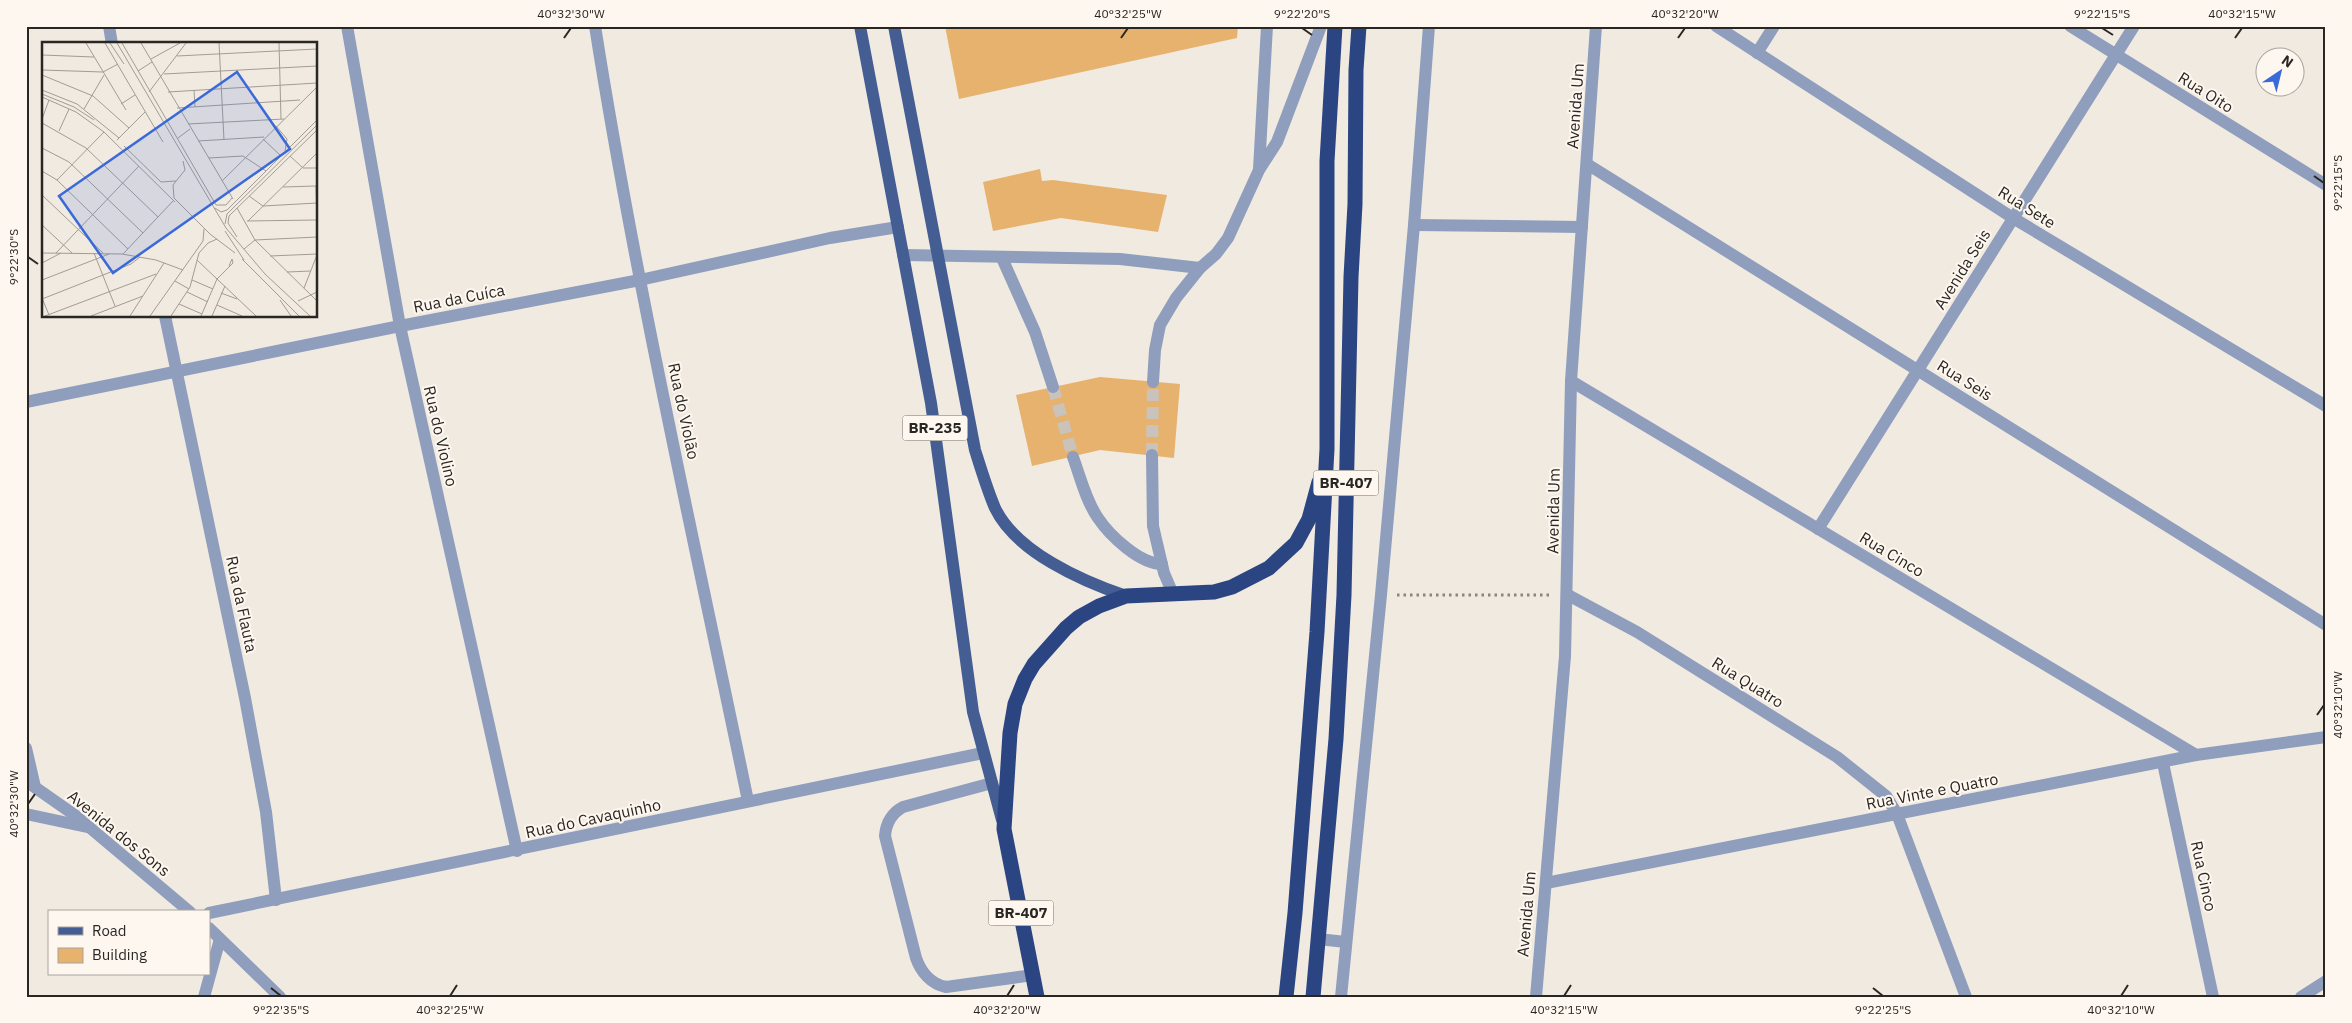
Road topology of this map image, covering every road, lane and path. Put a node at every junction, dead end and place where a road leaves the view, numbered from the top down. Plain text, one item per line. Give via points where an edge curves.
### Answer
1 (108, 26) edge
2 (346, 26) edge
3 (595, 26) edge
4 (860, 26) edge
5 (894, 26) edge
6 (1267, 26) edge
7 (1321, 26) edge
8 (1335, 26) edge
9 (1359, 26) edge
10 (1429, 26) edge
11 (1596, 26) edge
12 (1716, 26) edge
13 (1774, 26) edge
14 (2070, 26) edge
15 (2134, 26) edge
16 (112, 42) edge
17 (1758, 53) junction
18 (2116, 55) junction
19 (1587, 164) junction
20 (1259, 170) junction
21 (2326, 185) edge
22 (2013, 218) junction
23 (1414, 225) junction
24 (898, 227) junction
25 (1582, 227) junction
26 (903, 255) junction
27 (939, 257) junction
28 (1002, 258) junction
29 (1200, 268) junction
30 (640, 280) junction
31 (165, 318) edge
32 (400, 326) junction
33 (1918, 369) junction
34 (178, 372) junction
35 (1571, 381) junction
36 (1154, 382) tunnel mouth
37 (1053, 387) tunnel mouth
38 (26, 402) edge
39 (2326, 406) edge
40 (1327, 449) junction
41 (1152, 455) tunnel mouth
42 (1072, 456) tunnel mouth
43 (1818, 529) junction
44 (1162, 564) junction
45 (1173, 594) junction
46 (1381, 595) junction
47 (1126, 596) junction
48 (1568, 596) junction
49 (2326, 624) edge
50 (2326, 737) edge
51 (26, 748) edge
52 (983, 753) junction
53 (2196, 755) junction
54 (2164, 762) junction
55 (992, 783) junction
56 (30, 784) edge
57 (748, 801) junction
58 (26, 814) edge
59 (1897, 814) junction
60 (89, 828) junction
61 (1004, 830) junction
62 (517, 851) junction
63 (1546, 883) junction
64 (276, 900) junction
65 (188, 910) edge
66 (210, 913) edge
67 (210, 929) edge
68 (220, 939) junction
69 (1318, 939) junction
70 (1346, 942) junction
71 (210, 975) edge
72 (1033, 975) junction
73 (210, 976) edge
74 (2326, 981) edge
75 (204, 997) edge
76 (280, 997) edge
77 (1038, 997) edge
78 (1286, 997) edge
79 (1313, 997) edge
80 (1341, 997) edge
81 (1536, 997) edge
82 (1966, 997) edge
83 (2214, 997) edge
84 (2300, 997) edge

1 - 16 street
2 - 32 street, Rua do Violino
3 - 30 street, Rua do Violão
4 - 24 main road, BR-235 / BR-235
5 - 27 main road, BR-235 / BR-235
6 - 20 street
7 - 20 street via 1277,142
8 - 40 highway via 1327,161
9 - 69 highway, BR-407 via 1344,595 1336,739
10 - 23 street
11 - 19 street, Avenida Um
12 - 17 street, Rua Sete
13 - 17 street
14 - 18 street, Rua Oito
15 - 18 street, Avenida Seis
17 - 22 street, Rua Sete
18 - 21 street, Rua Oito
18 - 22 street, Avenida Seis
19 - 25 street, Avenida Um
19 - 33 street, Rua Seis
20 - 29 street via 1228,238
22 - 33 street, Avenida Seis
22 - 39 street, Rua Sete
23 - 25 street
23 - 46 street
24 - 26 main road, BR-235 / BR-235
24 - 30 street, Rua da Cuíca via 830,238
25 - 35 street, Avenida Um
26 - 27 street
26 - 52 main road, BR-235 / BR-235 via 940,458 973,712
27 - 28 street
27 - 47 main road, BR-235 / BR-235 via 975,450 996,509 1027,545 1054,564 1093,585
28 - 29 street via 1120,259
28 - 37 street via 1035,332
29 - 36 street via 1160,325
30 - 32 street, Rua da Cuíca
30 - 57 street, Rua do Violão
31 - 34 street, Rua da Flauta
32 - 34 street, Rua da Cuíca
32 - 62 street, Rua do Violino
33 - 43 street, Avenida Seis
33 - 49 street, Rua Seis
34 - 38 street, Rua da Cuíca
34 - 64 street, Rua da Flauta via 261,784
35 - 43 street, Rua Cinco
35 - 48 street, Avenida Um
40 - 45 highway via 1309,519 1296,542 1282,557 1269,568 1232,587 1214,592
40 - 78 highway via 1317,632
41 - 44 street via 1153,526
42 - 44 street via 1097,518 1134,555 1153,564
43 - 53 street, Rua Cinco
44 - 45 street
45 - 47 highway
46 - 48 path
46 - 70 street
47 - 61 highway via 1079,617 1025,679 1015,704 1010,733
48 - 59 street, Rua Quatro via 1638,632 1838,757 1886,796
48 - 63 street, Avenida Um
50 - 53 street, Rua Vinte e Quatro
51 - 56 street
52 - 55 main road, BR-235 / BR-235
52 - 57 street, Rua do Cavaquinho
53 - 54 street, Rua Vinte e Quatro
54 - 59 street, Rua Vinte e Quatro
54 - 83 street, Rua Cinco
55 - 61 main road, BR-235 / BR-235
55 - 72 street via 903,807 891,818 885,836 916,958 924,974 946,987
56 - 60 street, Avenida dos Sons
57 - 62 street, Rua do Cavaquinho
58 - 60 street
59 - 63 street, Rua Vinte e Quatro
59 - 82 street, Rua Quatro
60 - 65 street, Avenida dos Sons
61 - 72 highway, BR-407
62 - 64 street, Rua do Cavaquinho
63 - 81 street, Avenida Um
64 - 66 street, Rua do Cavaquinho
67 - 68 street
68 - 71 street
68 - 76 street
69 - 70 street
69 - 79 highway, BR-407
70 - 80 street
72 - 77 highway, BR-407
73 - 75 street
74 - 84 street

